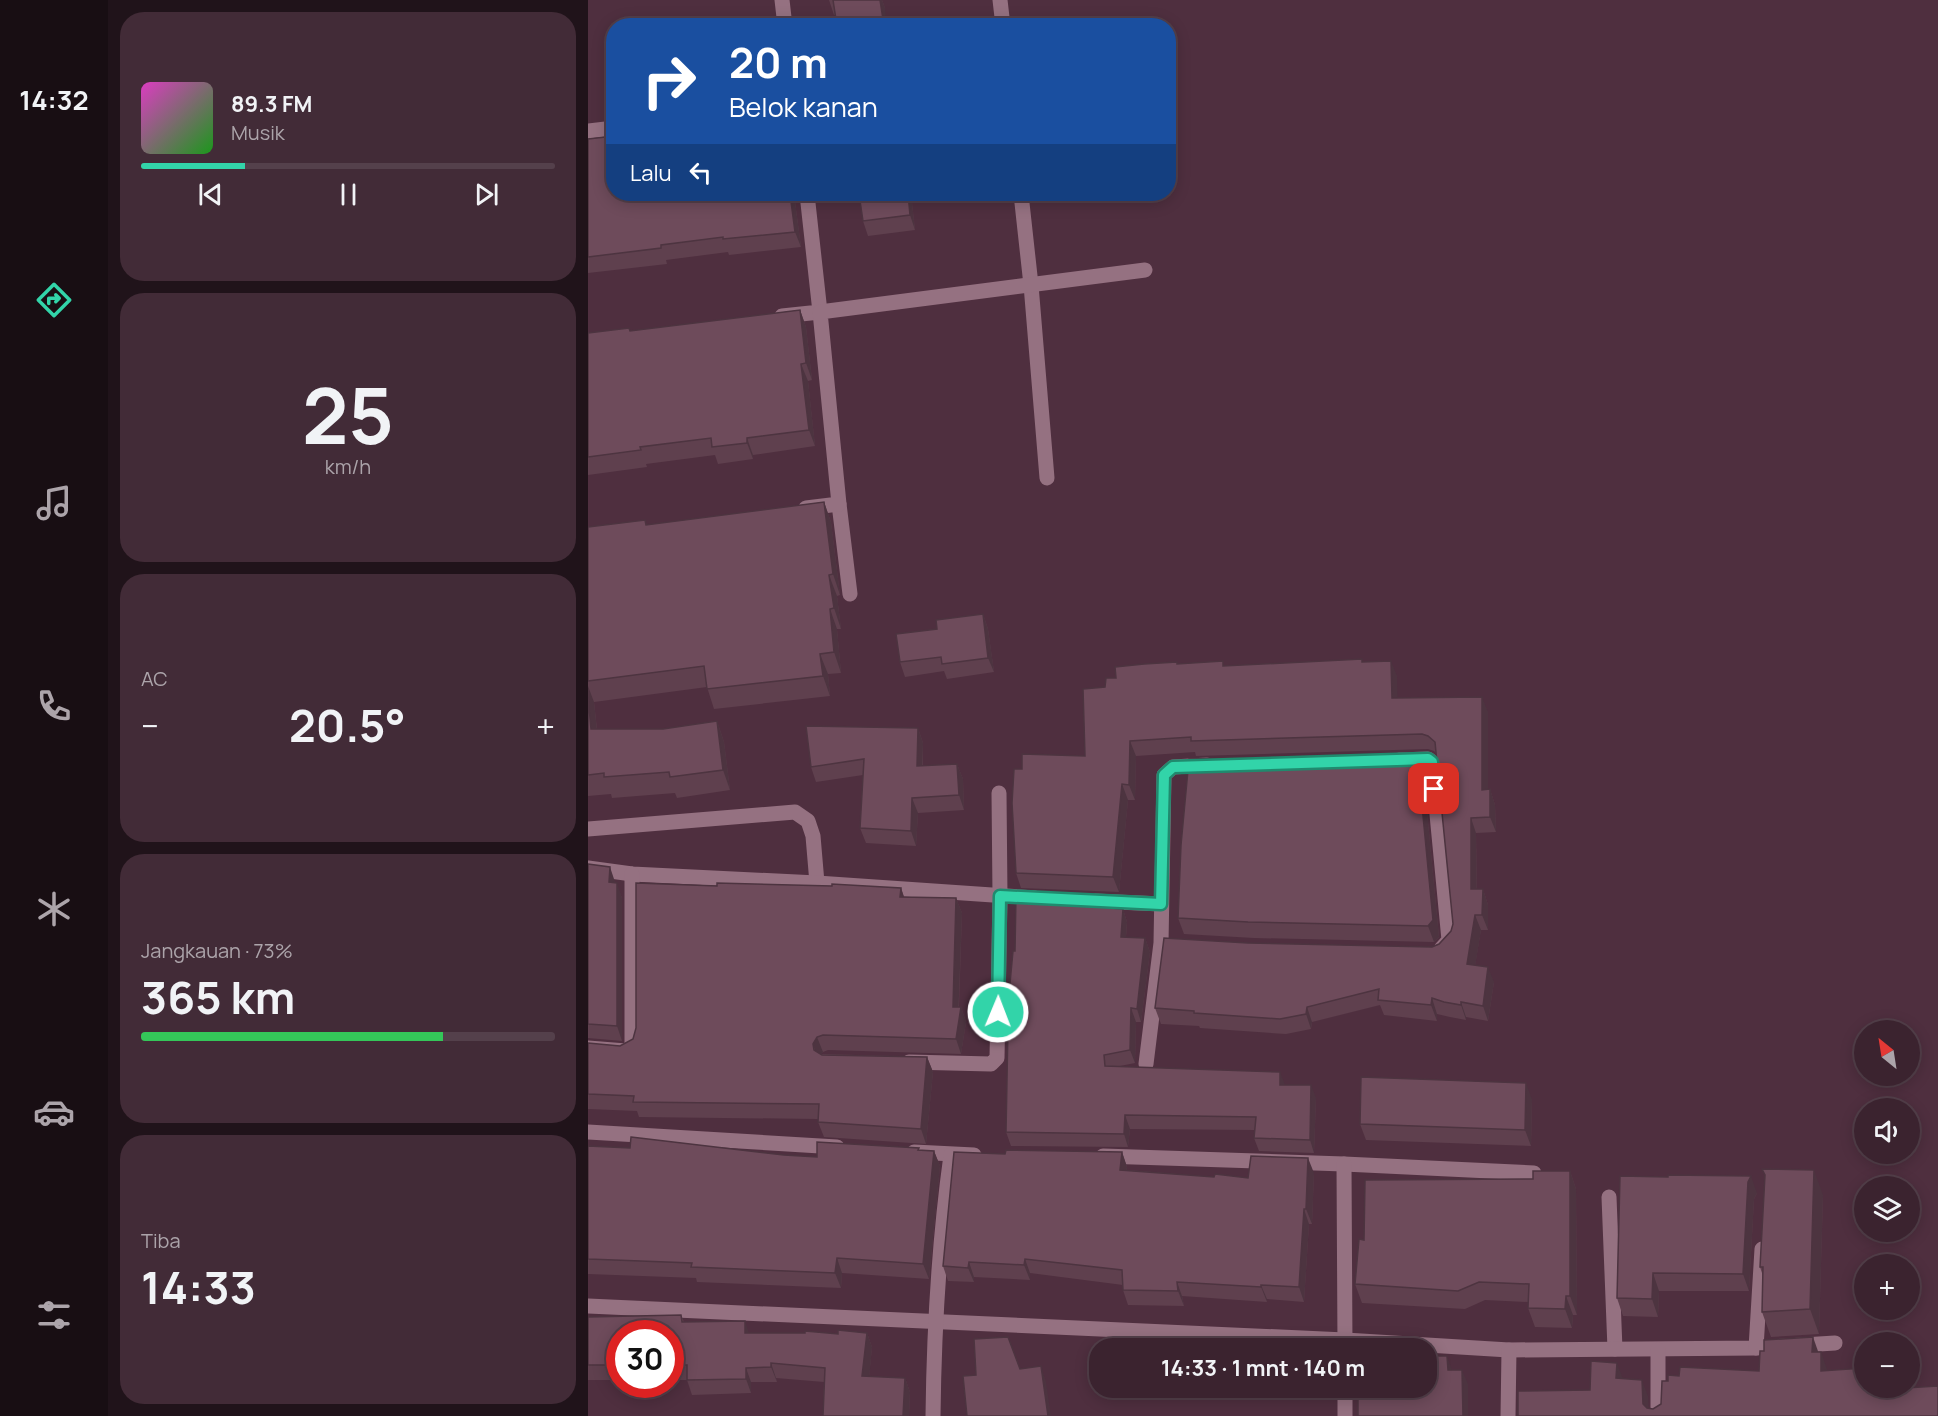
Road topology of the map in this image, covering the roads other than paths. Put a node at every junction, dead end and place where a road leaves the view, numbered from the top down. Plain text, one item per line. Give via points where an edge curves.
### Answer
1 (782, 0) edge
2 (1000, 0) edge
3 (784, 18) edge
4 (1002, 18) edge
5 (606, 129) edge
6 (588, 131) edge
7 (808, 201) edge
8 (1022, 201) edge
9 (1146, 270) dead end
10 (1031, 285) junction
11 (819, 312) junction
12 (762, 319) edge
13 (1047, 478) dead end
14 (839, 504) junction
15 (794, 510) edge
16 (850, 594) dead end
17 (1382, 760) edge
18 (1221, 765) edge
19 (999, 793) dead end
20 (588, 829) edge
21 (588, 868) edge
22 (632, 874) junction
23 (818, 883) junction
24 (1000, 896) junction
25 (1046, 898) edge
26 (1081, 900) edge
27 (1161, 904) junction
28 (1427, 951) edge
29 (588, 1048) edge
30 (898, 1062) edge
31 (1146, 1064) dead end
32 (588, 1132) edge
33 (857, 1149) edge
34 (904, 1152) edge
35 (951, 1155) junction
36 (987, 1155) edge
37 (1091, 1156) edge
38 (1344, 1164) junction
39 (1533, 1173) edge
40 (1609, 1197) dead end
41 (1762, 1234) edge
42 (588, 1306) edge
43 (934, 1322) junction
44 (1233, 1338) edge
45 (1345, 1338) edge
46 (1835, 1343) dead end
47 (1437, 1347) edge
48 (1756, 1348) junction
49 (1614, 1349) junction
50 (1509, 1350) junction
51 (1658, 1350) junction
52 (1345, 1398) edge
53 (933, 1416) edge
54 (1345, 1416) edge
55 (1508, 1416) edge
56 (1658, 1416) edge

1 - 3 street
2 - 4 street
5 - 6 street
7 - 11 street
8 - 10 street
9 - 10 street
10 - 11 street
10 - 13 street
11 - 12 street
11 - 14 street
14 - 15 street
14 - 16 street
17 - 28 street via 1432,762 1449,939 1438,952
18 - 27 street via 1178,766 1164,775
19 - 24 street
20 - 23 street via 795,812 808,821
21 - 22 street
22 - 23 street
22 - 29 street via 631,1048
23 - 24 street
24 - 25 street
24 - 30 street via 997,1058 991,1064
26 - 27 street
27 - 31 street via 1167,944
32 - 33 street
34 - 35 street
35 - 36 street
35 - 43 street
37 - 38 street
38 - 39 street
38 - 45 street
40 - 49 street
41 - 48 street
42 - 43 street
43 - 44 street
43 - 53 street
46 - 48 street
47 - 50 street
48 - 51 street
49 - 50 street
49 - 51 street
50 - 55 street
51 - 56 street
52 - 54 street

